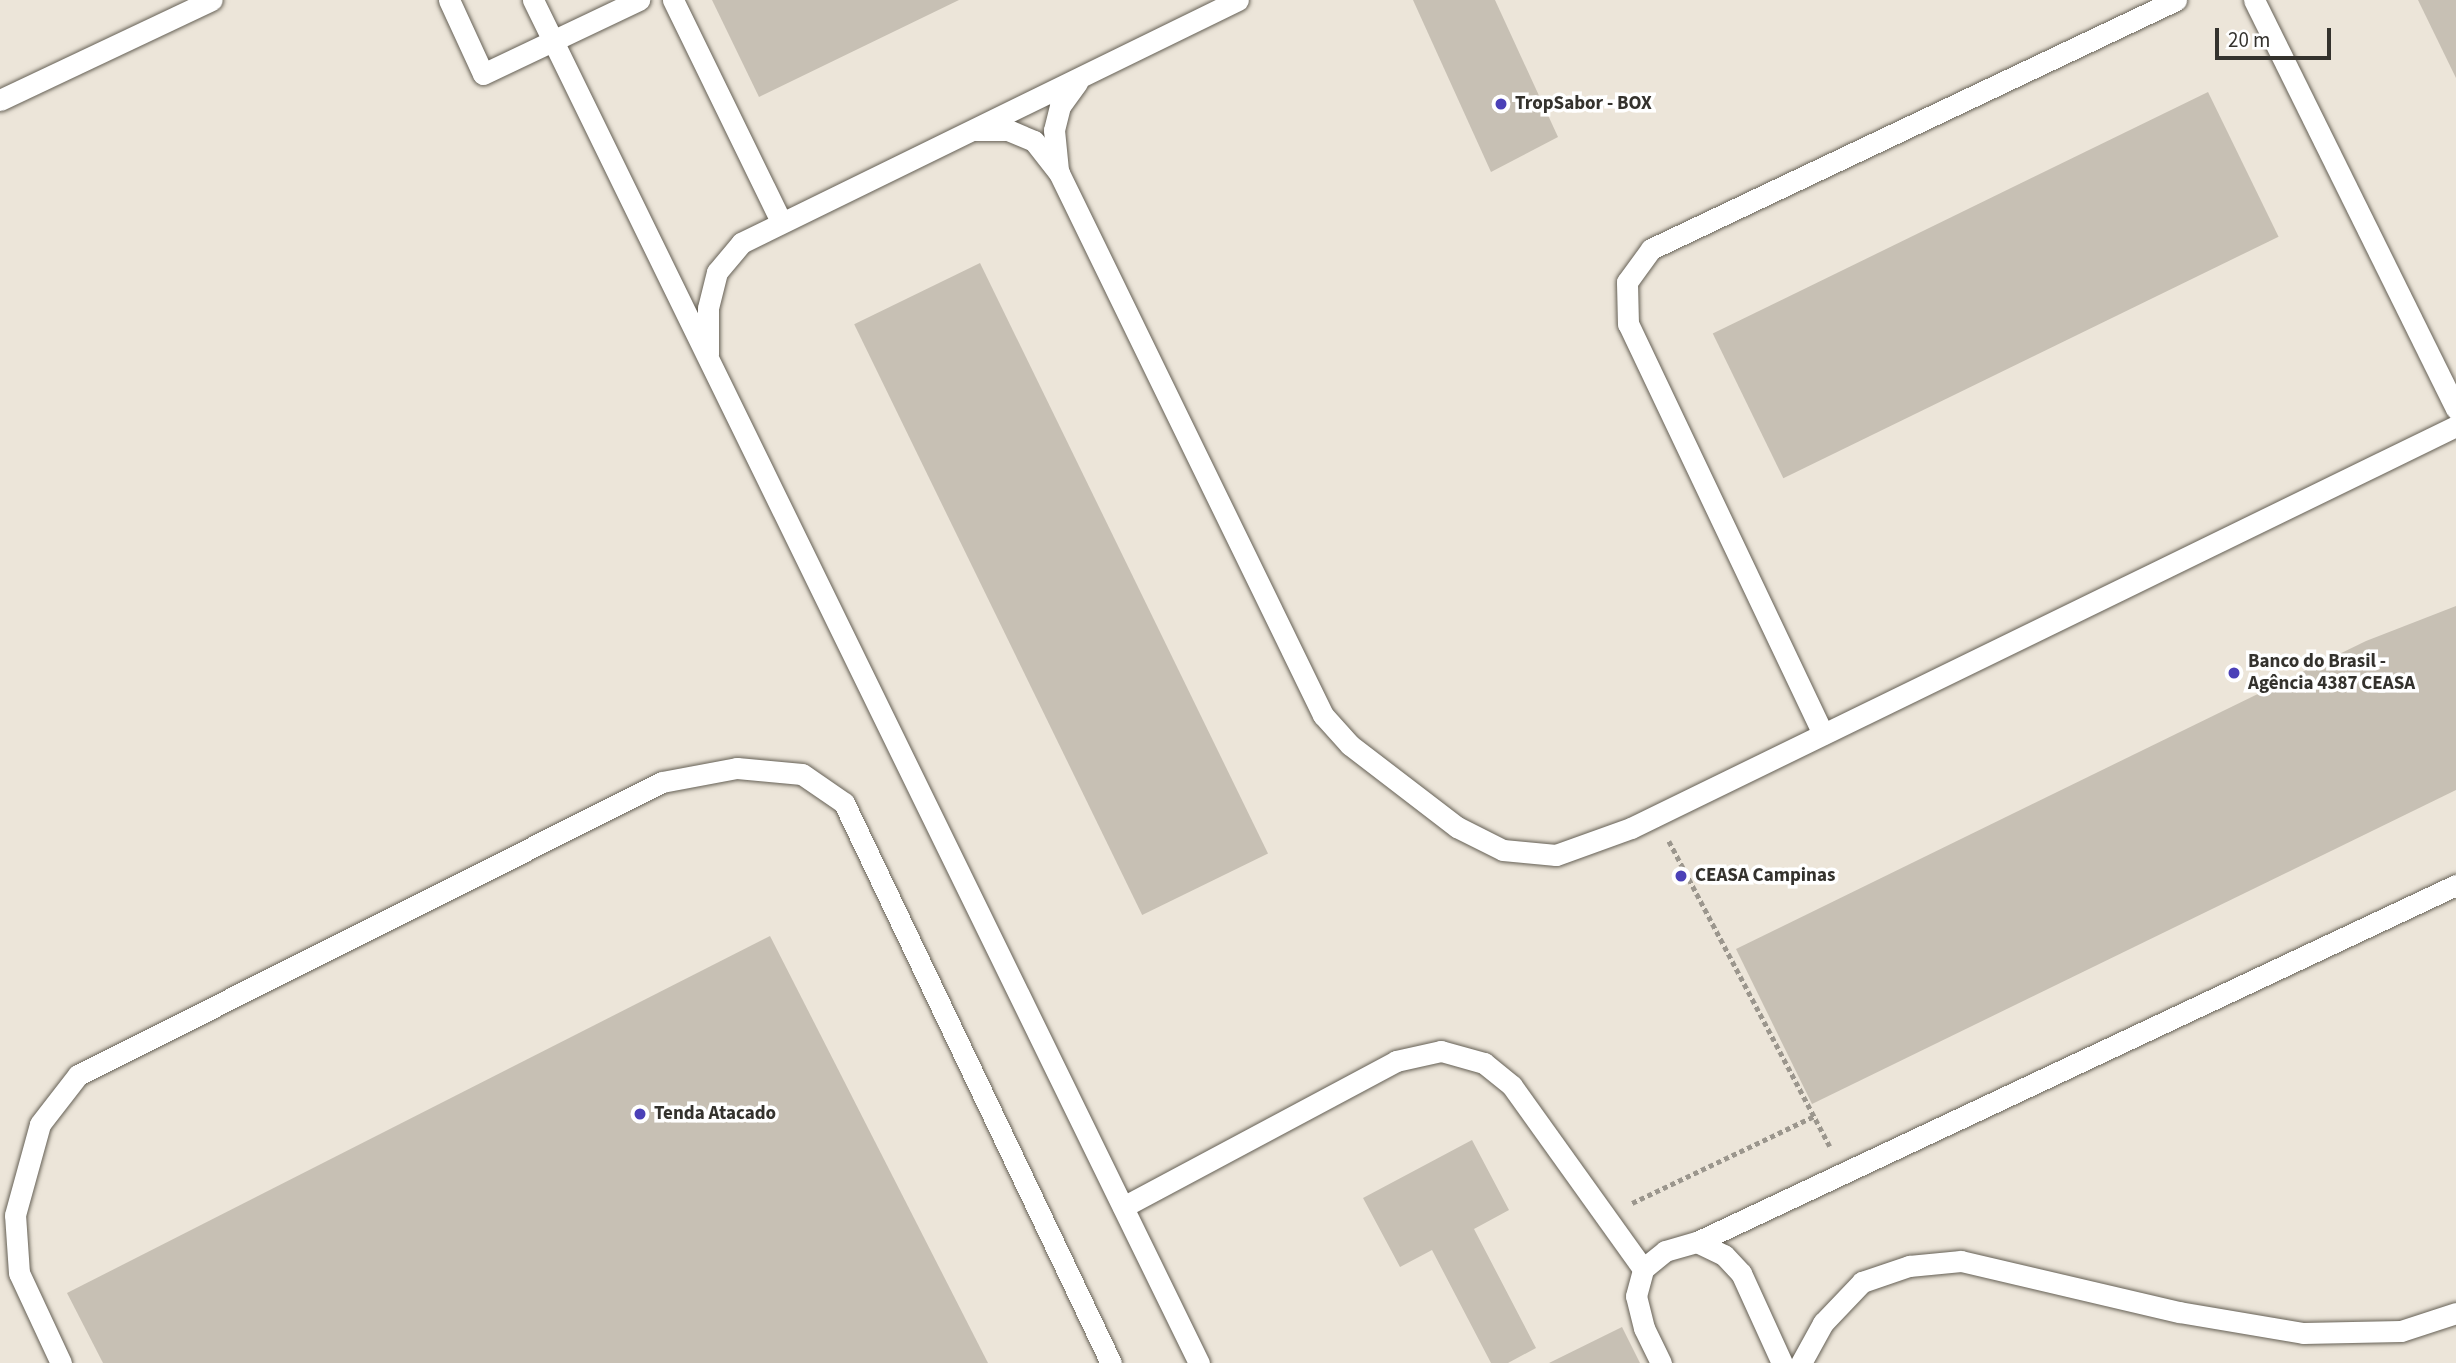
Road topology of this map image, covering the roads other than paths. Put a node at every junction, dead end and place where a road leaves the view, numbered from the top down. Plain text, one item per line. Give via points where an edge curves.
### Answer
1 (212, 0) edge
2 (449, 0) edge
3 (533, 0) edge
4 (639, 0) edge
5 (673, 0) edge
6 (1238, 0) edge
7 (2176, 0) edge
8 (2254, 0) edge
9 (554, 42) junction
10 (1078, 81) junction
11 (0, 100) edge
12 (974, 130) junction
13 (1059, 173) junction
14 (780, 221) junction
15 (709, 359) junction
16 (2456, 409) edge
17 (2456, 426) edge
18 (1823, 734) junction
19 (2456, 885) edge
20 (1123, 1208) junction
21 (1697, 1242) junction
22 (1643, 1269) junction
23 (2456, 1313) edge
24 (61, 1363) edge
25 (1111, 1363) edge
26 (1199, 1363) edge
27 (1661, 1363) edge
28 (1783, 1363) edge
29 (1801, 1363) edge

1 - 11 lane
2 - 9 lane via 483,74
3 - 9 lane
4 - 9 lane
5 - 14 lane
6 - 10 lane
7 - 18 lane via 1651,249 1627,282 1628,324
8 - 16 lane
9 - 15 lane
10 - 12 lane
10 - 13 lane via 1059,106 1054,130
12 - 13 lane via 1008,130 1034,141
12 - 14 lane
13 - 18 lane via 1323,715 1350,745 1457,827 1503,850 1556,855 1631,828
14 - 15 lane via 741,243 717,272 708,308
15 - 20 lane
17 - 18 lane
19 - 21 lane
20 - 22 lane via 1396,1061 1441,1051 1484,1063 1512,1086
20 - 26 lane
21 - 22 lane via 1665,1251
21 - 28 lane via 1724,1255 1741,1273
22 - 27 lane via 1636,1296 1644,1328
23 - 29 lane via 2401,1331 2304,1333 2179,1312 1961,1261 1909,1266 1862,1282 1823,1323
24 - 25 lane via 19,1273 15,1215 40,1124 78,1075 662,782 737,768 803,774 844,803

